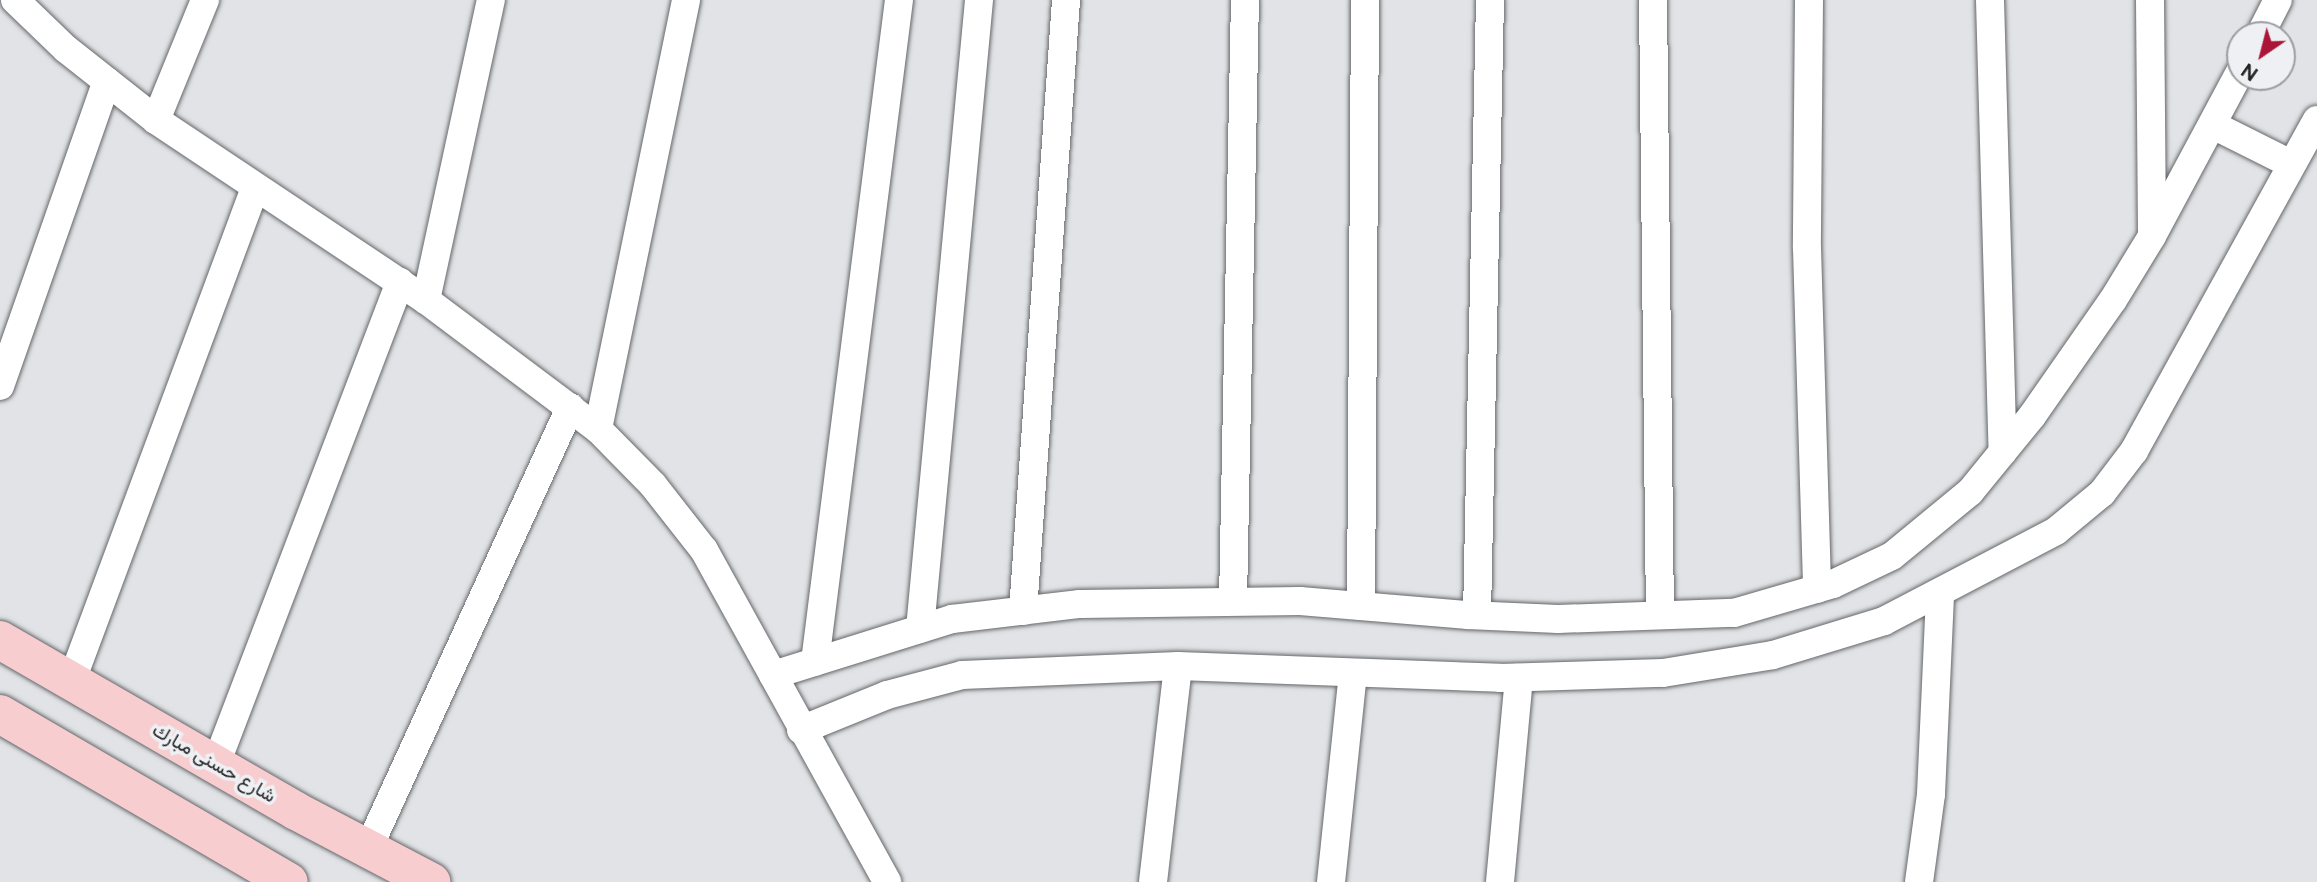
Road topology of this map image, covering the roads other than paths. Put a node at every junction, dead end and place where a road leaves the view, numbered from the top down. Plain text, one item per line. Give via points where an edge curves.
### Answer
1 (205, 0) edge
2 (491, 0) edge
3 (686, 0) edge
4 (899, 0) edge
5 (979, 0) edge
6 (1066, 0) edge
7 (1245, 0) edge
8 (1365, 0) edge
9 (1490, 0) edge
10 (1653, 0) edge
11 (1810, 0) edge
12 (1990, 0) edge
13 (2150, 0) edge
14 (2278, 0) edge
15 (24, 4) edge
16 (2267, 21) edge
17 (107, 81) junction
18 (2230, 91) edge
19 (156, 120) junction
20 (2317, 120) edge
21 (2213, 125) junction
22 (2291, 164) junction
23 (255, 188) junction
24 (2152, 236) junction
25 (400, 282) junction
26 (426, 300) junction
27 (0, 386) edge
28 (570, 407) junction
29 (598, 429) junction
30 (2003, 452) junction
31 (1817, 589) junction
32 (1940, 592) junction
33 (1233, 601) junction
34 (1362, 606) junction
35 (1023, 611) junction
36 (1477, 615) junction
37 (1660, 615) junction
38 (920, 629) junction
39 (0, 640) edge
40 (815, 662) junction
41 (1178, 666) junction
42 (1353, 674) junction
43 (773, 675) junction
44 (1519, 678) junction
45 (72, 680) junction
46 (0, 714) edge
47 (801, 730) junction
48 (216, 764) junction
49 (368, 849) junction
50 (289, 882) edge
51 (431, 882) edge
52 (887, 882) edge
53 (1153, 882) edge
54 (1331, 882) edge
55 (1500, 882) edge
56 (1919, 882) edge

1 - 19 street
2 - 26 street
3 - 29 street
4 - 40 street
5 - 38 street
6 - 35 street
7 - 33 street
8 - 34 street
9 - 36 street
10 - 37 street
11 - 31 street via 1807,248
12 - 30 street
13 - 24 street
14 - 16 street
15 - 17 street
17 - 19 street
17 - 27 street
18 - 21 street
19 - 23 street
20 - 22 street
21 - 22 street
21 - 24 street
22 - 32 street via 2134,452 2102,493 2056,531
23 - 25 street
23 - 45 street
24 - 30 street via 2113,300
25 - 26 street
25 - 48 street
26 - 28 street
28 - 29 street
28 - 49 street
29 - 43 street via 653,485 704,550
30 - 31 street via 1970,492 1892,556
31 - 37 street via 1734,613
32 - 44 street via 1884,621 1773,655 1664,673
32 - 56 street via 1931,794
33 - 34 street
33 - 35 street via 1080,604
34 - 36 street
35 - 38 street via 953,619
36 - 37 street via 1558,619
38 - 40 street
39 - 45 main road, شارع حسنى مبارك
40 - 43 street
41 - 42 street
41 - 47 street via 962,675 887,695
41 - 53 street
42 - 44 street
42 - 54 street
43 - 47 street
44 - 55 street
45 - 48 main road, شارع حسنى مبارك
46 - 50 main road
47 - 52 street
48 - 49 main road, شارع حسنى مبارك
49 - 51 main road, شارع حسنى مبارك

